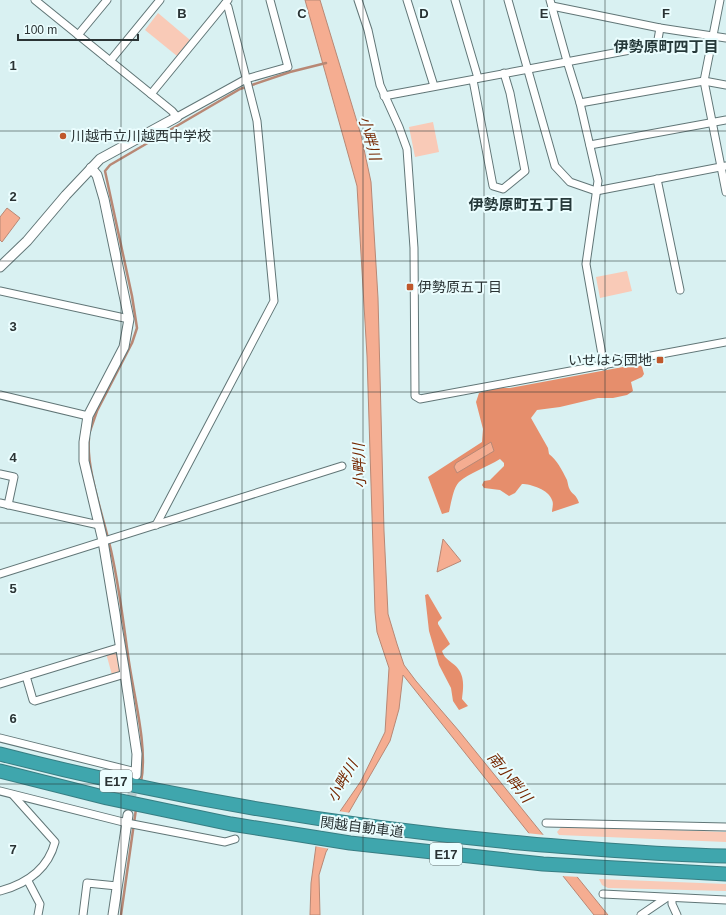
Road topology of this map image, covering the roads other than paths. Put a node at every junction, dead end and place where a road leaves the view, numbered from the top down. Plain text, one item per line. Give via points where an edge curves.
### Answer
1 (35, 0) edge
2 (107, 0) edge
3 (160, 0) edge
4 (270, 0) edge
5 (358, 0) edge
6 (407, 0) edge
7 (455, 0) edge
8 (508, 0) edge
9 (720, 0) edge
10 (227, 2) edge
11 (551, 3) edge
12 (660, 28) junction
13 (78, 35) junction
14 (712, 35) junction
15 (726, 38) edge
16 (110, 61) junction
17 (567, 61) junction
18 (528, 68) junction
19 (504, 73) junction
20 (246, 79) junction
21 (476, 79) junction
22 (704, 81) junction
23 (726, 85) edge
24 (434, 86) junction
25 (151, 94) junction
26 (384, 96) junction
27 (580, 103) junction
28 (177, 117) junction
29 (726, 120) edge
30 (712, 123) junction
31 (590, 145) junction
32 (723, 167) edge
33 (91, 168) junction
34 (657, 179) junction
35 (596, 192) junction
36 (726, 192) edge
37 (0, 268) edge
38 (680, 290) dead end
39 (0, 291) edge
40 (129, 319) junction
41 (726, 342) edge
42 (604, 366) junction
43 (0, 396) edge
44 (88, 416) junction
45 (342, 466) dead end
46 (0, 474) edge
47 (0, 503) edge
48 (8, 505) junction
49 (100, 525) junction
50 (156, 525) junction
51 (103, 541) junction
52 (0, 574) edge
53 (121, 647) junction
54 (125, 674) junction
55 (26, 676) junction
56 (0, 684) edge
57 (0, 738) edge
58 (0, 754) edge
59 (0, 771) edge
60 (136, 774) joint
61 (0, 791) edge
62 (13, 795) junction
63 (127, 819) junction
64 (546, 823) dead end
65 (726, 827) edge
66 (235, 839) dead end
67 (726, 856) edge
68 (726, 874) edge
69 (28, 881) junction
70 (117, 886) junction
71 (0, 891) edge
72 (603, 894) dead end
73 (669, 898) junction
74 (726, 900) edge
75 (38, 915) edge
76 (83, 915) edge
77 (113, 915) edge
78 (641, 915) edge
79 (678, 915) edge

1 - 13 street
2 - 13 street
3 - 16 street
4 - 20 street via 288,67
5 - 26 street
6 - 24 street
7 - 21 street
8 - 18 street
9 - 14 street
10 - 20 street
10 - 25 street
11 - 12 street
11 - 17 street
12 - 14 street
12 - 17 street via 657,45
13 - 16 street
14 - 15 street
14 - 22 street
16 - 25 street
17 - 18 street
17 - 27 street
18 - 19 street
18 - 35 street via 555,166 570,182
19 - 21 street
19 - 21 street via 525,170 503,189 494,186
20 - 28 street
20 - 50 street via 255,106 260,138 274,301
21 - 24 street
22 - 23 street
22 - 27 street
22 - 30 street
24 - 26 street
25 - 28 street
26 - 42 street via 407,149 414,248 415,396 420,399
27 - 31 street
28 - 33 street via 106,154
29 - 30 street
30 - 31 street
30 - 32 street
31 - 35 street via 598,181
32 - 34 street
32 - 36 street
33 - 37 street
33 - 40 street via 98,175
34 - 35 street
34 - 38 street
35 - 42 street via 586,264
39 - 40 street
40 - 44 street via 124,347
41 - 42 street
43 - 44 street
44 - 49 street via 84,461
45 - 50 street
46 - 48 street via 14,477
47 - 48 street
48 - 49 street
49 - 51 street
50 - 51 street
51 - 52 street
51 - 53 street
53 - 54 street
53 - 55 street
54 - 55 street via 35,701
54 - 60 street via 137,754
55 - 56 street
57 - 60 street
58 - 67 highway, 関越自動車道 / E17 via 234,805 358,824 462,838
59 - 68 highway, 関越自動車道 / E17 via 107,798 231,824 350,843 543,864
61 - 62 street
62 - 63 street
62 - 69 street via 55,842 53,852
63 - 66 street via 225,842
63 - 70 street
64 - 65 street
69 - 71 street
69 - 75 street via 40,904
70 - 76 street via 87,883
70 - 77 street
72 - 73 street
73 - 74 street
73 - 78 street
73 - 79 street

